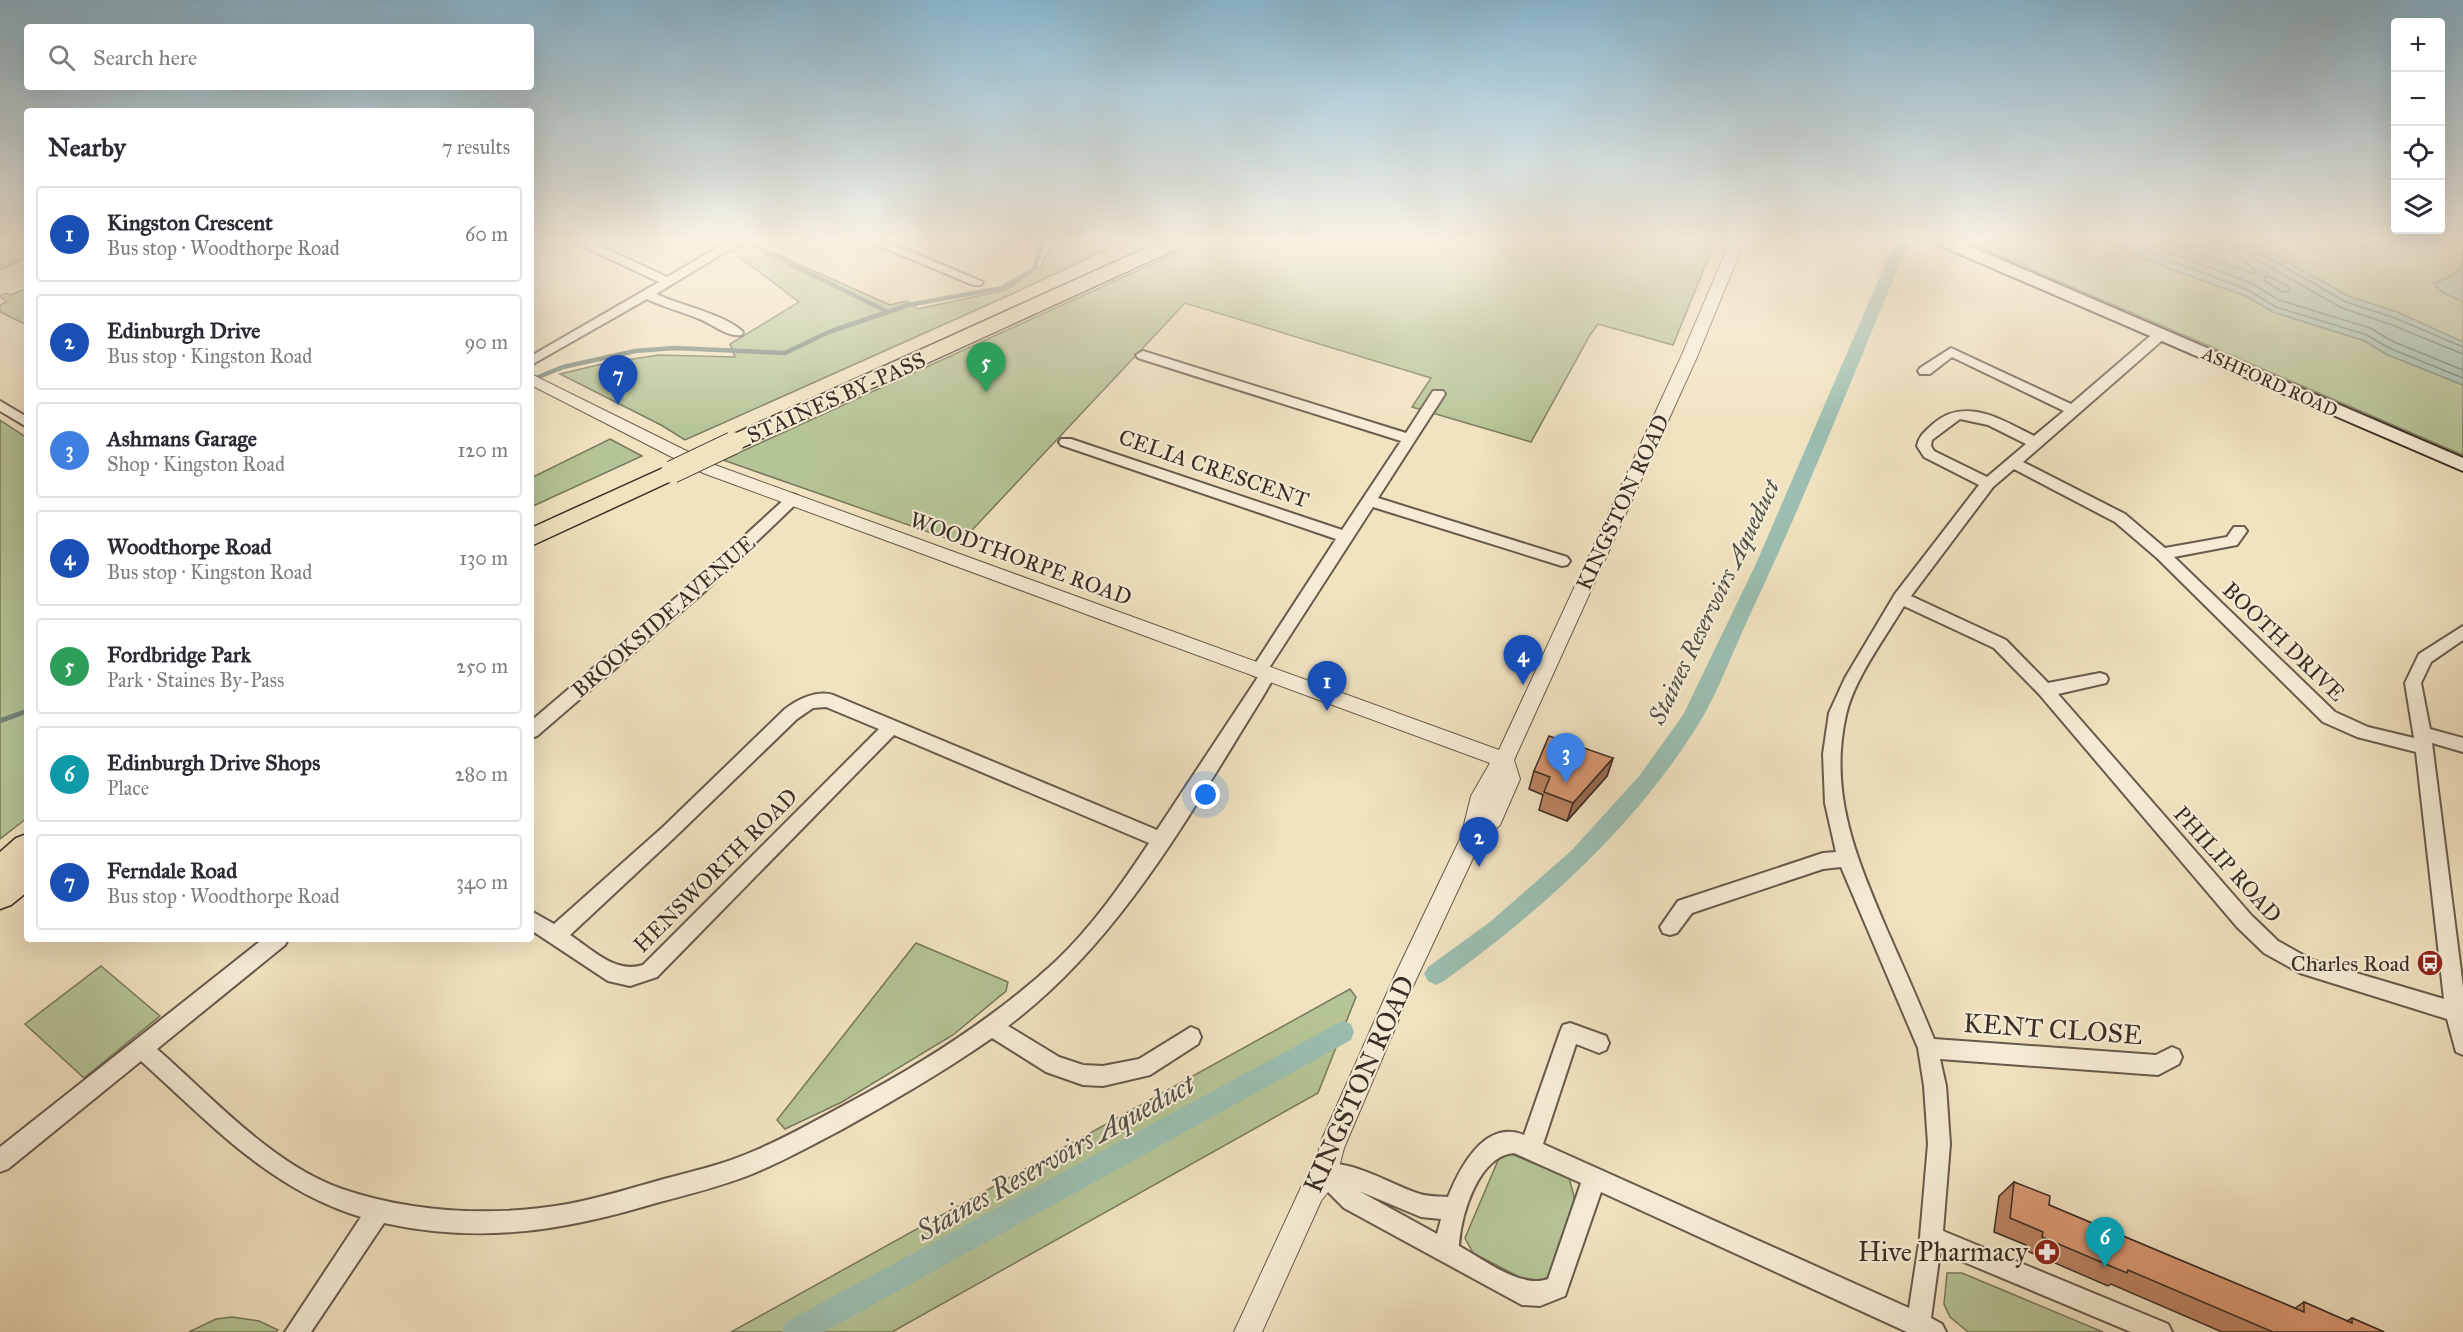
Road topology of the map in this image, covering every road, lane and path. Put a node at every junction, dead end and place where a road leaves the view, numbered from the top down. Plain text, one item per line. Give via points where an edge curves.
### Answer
1 (629, 304) edge
2 (668, 304) edge
3 (1012, 304) edge
4 (1034, 304) edge
5 (1711, 304) edge
6 (2091, 304) edge
7 (737, 332) dead end
8 (2161, 334) junction
9 (1143, 355) dead end
10 (534, 359) edge
11 (1925, 371) dead end
12 (534, 380) edge
13 (1438, 394) dead end
14 (0, 405) edge
15 (2074, 411) junction
16 (24, 421) edge
17 (725, 439) junction
18 (1410, 439) junction
19 (1066, 442) dead end
20 (2034, 442) junction
21 (2014, 463) junction
22 (2463, 465) edge
23 (666, 466) junction
24 (1988, 484) junction
25 (793, 499) junction
26 (1370, 501) junction
27 (534, 520) edge
28 (2239, 531) dead end
29 (534, 536) edge
30 (1346, 537) junction
31 (2162, 554) junction
32 (1562, 561) dead end
33 (1901, 598) junction
34 (2463, 632) edge
35 (1264, 672) junction
36 (2100, 679) dead end
37 (2045, 690) junction
38 (534, 728) edge
39 (891, 728) junction
40 (2422, 740) junction
41 (2463, 745) edge
42 (1504, 760) junction
43 (1161, 840) junction
44 (24, 850) edge
45 (1847, 858) junction
46 (0, 870) edge
47 (24, 876) edge
48 (0, 897) edge
49 (534, 921) edge
50 (1670, 927) dead end
51 (556, 935) junction
52 (274, 942) edge
53 (2457, 971) edge
54 (2456, 1012) junction
55 (992, 1027) junction
56 (1191, 1037) dead end
57 (1599, 1043) dead end
58 (2463, 1045) edge
59 (1928, 1048) junction
60 (142, 1049) junction
61 (2172, 1057) dead end
62 (1530, 1149) junction
63 (0, 1161) edge
64 (1326, 1174) junction
65 (1594, 1179) junction
66 (1456, 1209) junction
67 (379, 1210) junction
68 (1932, 1237) junction
69 (1447, 1250) junction
70 (1926, 1328) edge
71 (297, 1332) edge
72 (1248, 1332) edge
73 (2160, 1332) edge

1 - 10 street
2 - 7 street
3 - 17 highway, STAINES BY-PASS
4 - 17 highway, STAINES BY-PASS
5 - 42 street, KINGSTON ROAD
6 - 8 main road, ASHFORD ROAD
8 - 15 street
8 - 22 main road, ASHFORD ROAD
9 - 18 street
11 - 15 street via 1956,348
12 - 25 street, WOODTHORPE ROAD via 709,469
13 - 18 street
14 - 16 street
15 - 20 street
17 - 23 highway, STAINES BY-PASS, bridge
18 - 26 street
19 - 30 street, CELIA CRESCENT
20 - 21 street
20 - 24 street via 1984,418 1962,415 1952,416 1925,439 1929,454
21 - 24 street
21 - 31 street, BOOTH DRIVE via 2120,518
23 - 27 highway, STAINES BY-PASS
23 - 29 highway, STAINES BY-PASS
24 - 33 street
25 - 35 street, WOODTHORPE ROAD
25 - 38 street, BROOKSIDE AVENUE via 698,588
26 - 30 street
26 - 32 street
28 - 31 street via 2232,540
30 - 35 street
31 - 40 street, BOOTH DRIVE via 2329,717 2375,737
33 - 37 street, PHILIP ROAD via 2000,644
33 - 45 street via 1851,682 1838,713 1832,754 1834,803
34 - 40 street via 2426,658 2413,683
35 - 42 street, WOODTHORPE ROAD
35 - 43 street
36 - 37 street
37 - 54 street, PHILIP ROAD via 2244,921 2271,947 2307,967
39 - 43 street
39 - 51 street via 827,700 802,705
39 - 51 street, HENSWORTH ROAD via 650,970 633,978 621,977
40 - 41 street, BOOTH DRIVE
40 - 53 street
42 - 64 street, KINGSTON ROAD via 1510,779 1492,819 1472,837 1403,983 1331,1148
43 - 55 street via 1087,942
44 - 46 highway
45 - 50 street via 1823,861 1685,908
45 - 59 street
47 - 48 highway
49 - 51 street, HENSWORTH ROAD
52 - 60 street
53 - 54 street
54 - 58 street
55 - 56 street via 1053,1065 1083,1076 1143,1068
55 - 67 street via 951,1057 776,1152 708,1178 606,1207 533,1220 463,1221
57 - 62 street via 1570,1032
59 - 61 street, KENT CLOSE via 2158,1065
59 - 68 street via 1939,1144
60 - 63 street
60 - 67 street via 243,1139 292,1176 320,1191
62 - 65 street
62 - 66 street via 1515,1142 1498,1144 1472,1170
64 - 66 street via 1364,1181 1421,1206
64 - 69 street via 1352,1200
64 - 72 street, KINGSTON ROAD via 1312,1192
65 - 69 street via 1557,1288 1540,1294 1522,1293
65 - 70 street
66 - 69 street via 1447,1232
67 - 71 street
68 - 70 street
68 - 73 street

